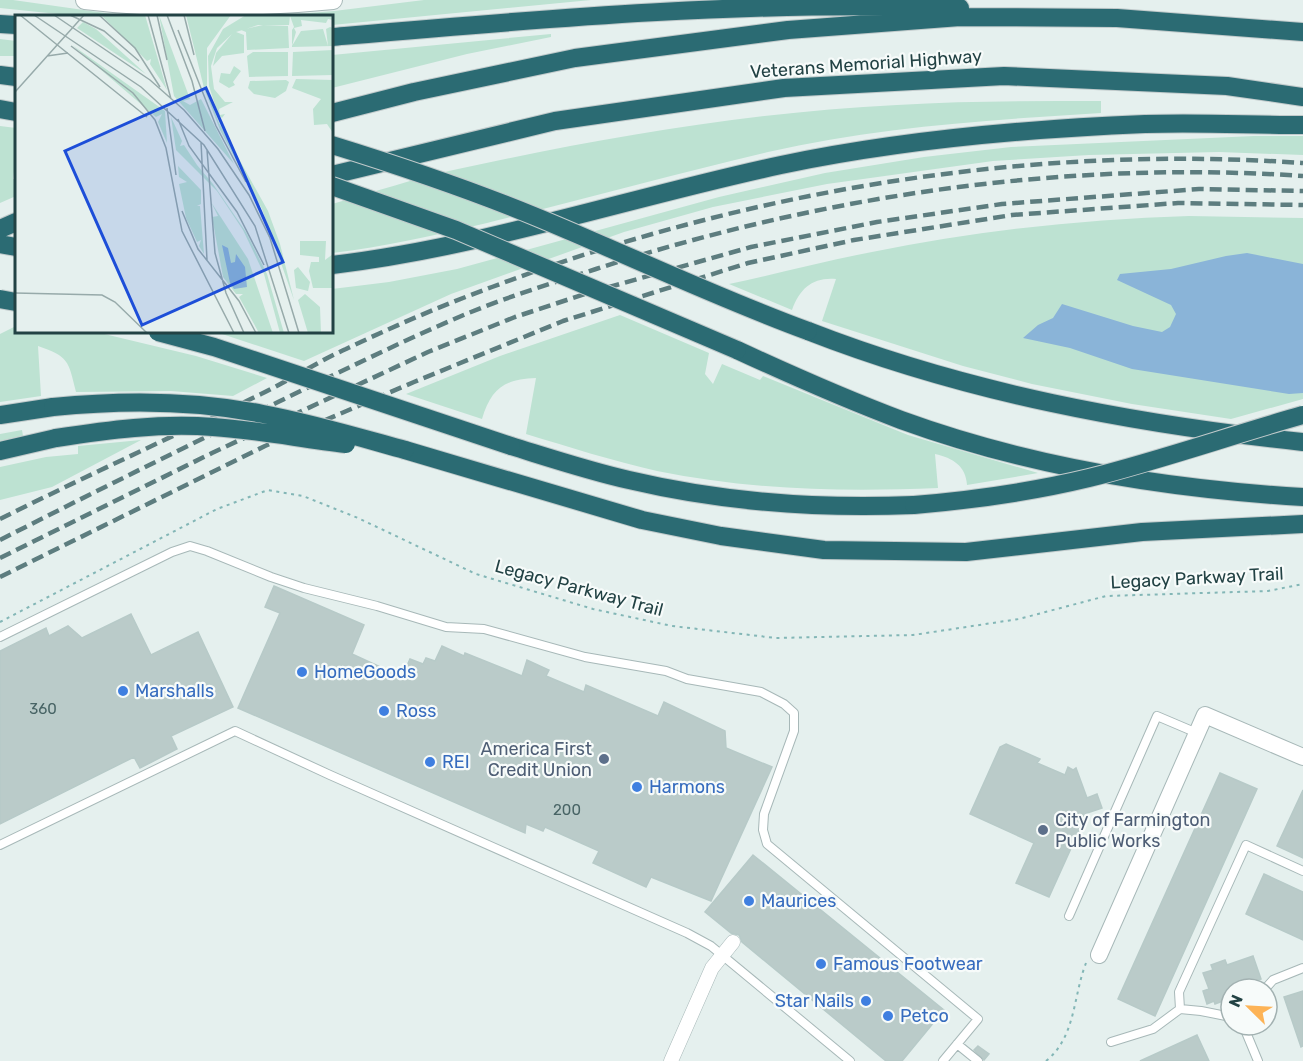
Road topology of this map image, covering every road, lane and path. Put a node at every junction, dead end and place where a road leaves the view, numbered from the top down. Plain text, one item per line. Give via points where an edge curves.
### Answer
1 (86, 0) edge
2 (333, 0) edge
3 (1117, 18) junction
4 (0, 24) edge
5 (15, 26) edge
6 (1303, 32) edge
7 (333, 37) edge
8 (0, 75) edge
9 (15, 77) edge
10 (1303, 97) edge
11 (0, 109) edge
12 (15, 112) edge
13 (333, 114) edge
14 (1303, 125) edge
15 (333, 146) edge
16 (333, 175) edge
17 (333, 186) edge
18 (15, 222) edge
19 (0, 229) edge
20 (0, 244) edge
21 (15, 247) edge
22 (0, 253) edge
23 (15, 255) edge
24 (333, 265) edge
25 (15, 296) edge
26 (0, 298) edge
27 (15, 303) edge
28 (15, 303) edge
29 (0, 304) edge
30 (162, 333) edge
31 (0, 415) edge
32 (1303, 415) edge
33 (1303, 442) edge
34 (405, 450) junction
35 (0, 451) edge
36 (1303, 497) edge
37 (6, 514) dead end
38 (9, 520) dead end
39 (1303, 524) edge
40 (1303, 584) edge
41 (0, 622) edge
42 (0, 638) edge
43 (1197, 733) junction
44 (1303, 757) edge
45 (0, 845) edge
46 (1303, 871) edge
47 (1069, 916) dead end
48 (733, 942) dead end
49 (723, 955) junction
50 (1093, 956) joint
51 (1303, 968) edge
52 (1279, 978) edge
53 (1180, 1009) junction
54 (1219, 1015) edge
55 (1249, 1037) edge
56 (1112, 1042) dead end
57 (957, 1044) junction
58 (671, 1061) edge
59 (850, 1061) edge
60 (943, 1061) edge
61 (978, 1061) edge
62 (1046, 1061) edge
63 (1258, 1061) edge

1 - 2 street via 206,7
3 - 6 highway, Veterans Memorial Highway
3 - 7 highway via 909,5 783,6 606,13
3 - 13 highway, Veterans Memorial Highway via 960,17 788,30 575,58
4 - 5 highway
8 - 9 highway
10 - 16 highway, Veterans Memorial Highway via 1227,86 1004,76 784,88 555,121
11 - 12 highway
14 - 24 highway via 1146,124 1034,130 863,150 780,165 453,246
15 - 33 highway, bridge via 533,216 751,309 874,356 1054,405
17 - 36 highway, bridge via 456,230 902,420 1072,468 1142,481
18 - 19 highway
20 - 21 highway
22 - 23 highway
25 - 29 highway
26 - 28 highway, bridge
27 - 29 highway, bridge
30 - 32 highway, bridge via 610,475 704,495 808,506 914,505 996,496 1089,478
31 - 34 highway, bridge via 53,407 179,404 288,419
34 - 35 highway, bridge via 202,426 123,429
34 - 39 highway via 642,520 824,550 966,552 1142,532
37 - 38 path
40 - 41 path, Legacy Parkway Trail via 1268,591 1106,596 1019,619 913,635 777,638 672,626 593,609 476,574 358,518 303,496 268,490 217,508
42 - 57 lane via 190,546 304,588 446,627 484,629 585,657 761,692 794,713 794,731 764,814 767,844 978,1019
43 - 44 street via 1205,714
43 - 47 lane via 1157,716
43 - 50 street
45 - 49 lane via 235,731 687,933
46 - 53 lane via 1246,845 1179,992
48 - 49 street
49 - 58 street via 712,968
49 - 59 lane
50 - 62 path via 1072,1020 1054,1055
51 - 52 lane
53 - 54 lane
53 - 56 lane via 1152,1029
55 - 63 lane
57 - 60 lane
57 - 61 lane

